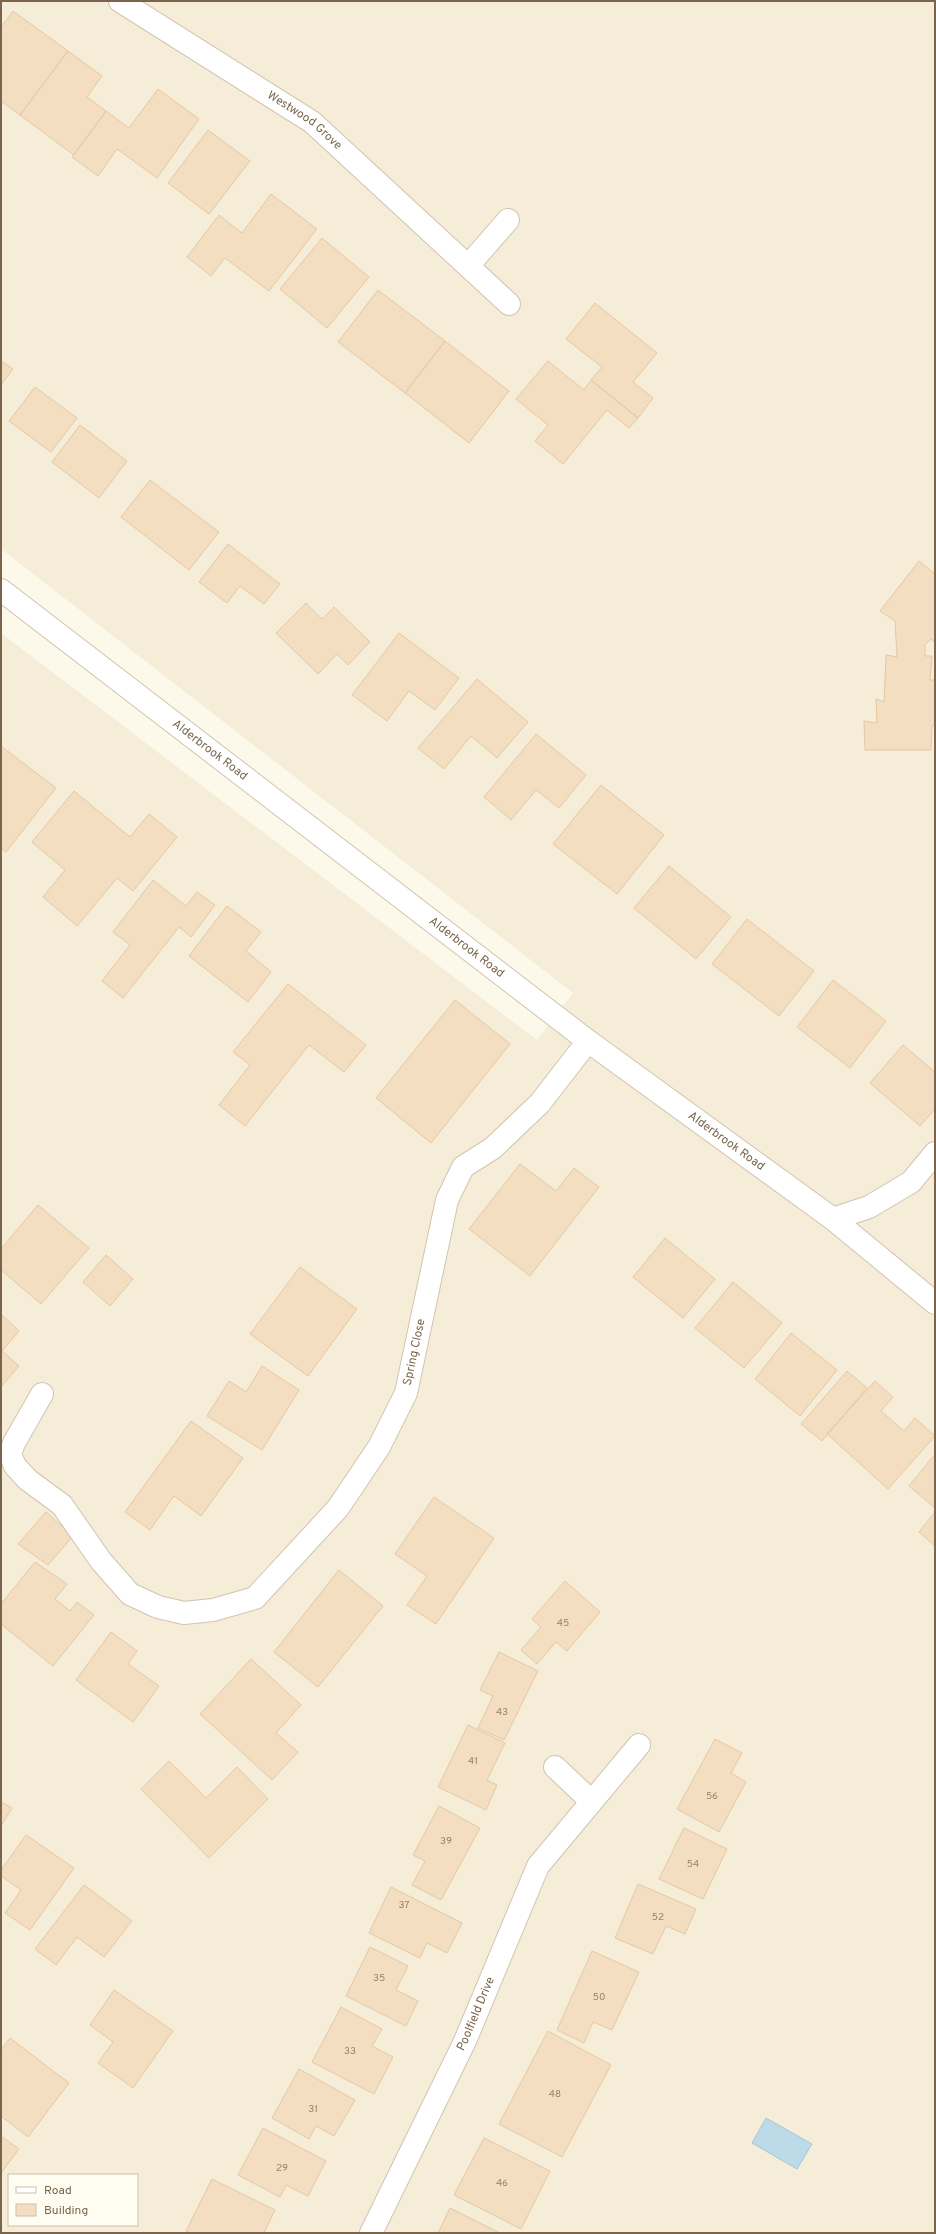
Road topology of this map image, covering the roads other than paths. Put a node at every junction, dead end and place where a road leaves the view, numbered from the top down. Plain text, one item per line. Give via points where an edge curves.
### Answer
1 (120, 1) edge
2 (508, 220) dead end
3 (468, 266) junction
4 (509, 304) dead end
5 (1, 590) edge
6 (588, 1041) junction
7 (935, 1153) edge
8 (833, 1219) junction
9 (935, 1303) edge
10 (42, 1394) dead end
11 (639, 1745) dead end
12 (555, 1767) dead end
13 (591, 1801) junction
14 (371, 2233) edge

1 - 3 street, Westwood Grove via 312,122
2 - 3 street
3 - 4 street, Westwood Grove
5 - 6 street, Alderbrook Road
6 - 8 street, Alderbrook Road
6 - 10 street, Spring Close via 540,1103 493,1148 463,1167 447,1200 406,1393 379,1447 338,1508 255,1598 213,1610 184,1613 158,1607 130,1594 100,1561 62,1505 28,1480 15,1466 10,1454 14,1443
7 - 8 street via 912,1182 869,1207
8 - 9 street, Alderbrook Road
11 - 13 street, Poolfield Drive
12 - 13 street
13 - 14 street, Poolfield Drive via 538,1866 466,2041

